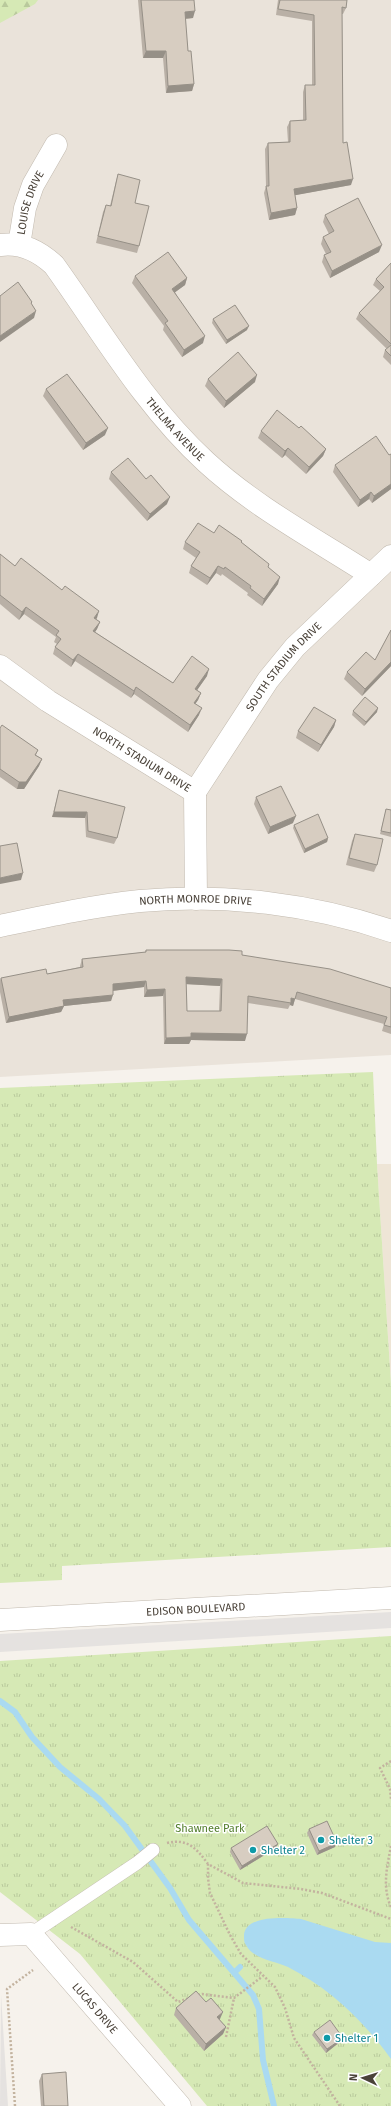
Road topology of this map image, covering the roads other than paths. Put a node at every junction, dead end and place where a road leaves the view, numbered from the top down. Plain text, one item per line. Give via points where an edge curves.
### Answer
1 (56, 145) dead end
2 (10, 245) edge
3 (384, 565) edge
4 (0, 666) edge
5 (195, 792) junction
6 (196, 899) junction
7 (0, 926) edge
8 (391, 931) edge
9 (391, 1598) edge
10 (0, 1620) edge
11 (153, 1850) road end
12 (31, 1934) junction
13 (0, 1935) edge
14 (180, 2106) edge

1 - 2 street, LOUISE DRIVE via 33,185
2 - 3 street, THELMA AVENUE via 39,253 54,265 150,401 206,462 251,499
3 - 5 street, SOUTH STADIUM DRIVE via 309,632 268,680
4 - 5 street, NORTH STADIUM DRIVE via 48,701
5 - 6 street, NORTH STADIUM DRIVE
6 - 7 street, NORTH MONROE DRIVE via 141,901 86,908
6 - 8 street, NORTH MONROE DRIVE via 260,903 300,909
9 - 10 street, EDISON BOULEVARD
11 - 12 lane
12 - 13 street
12 - 14 street, LUCAS DRIVE

